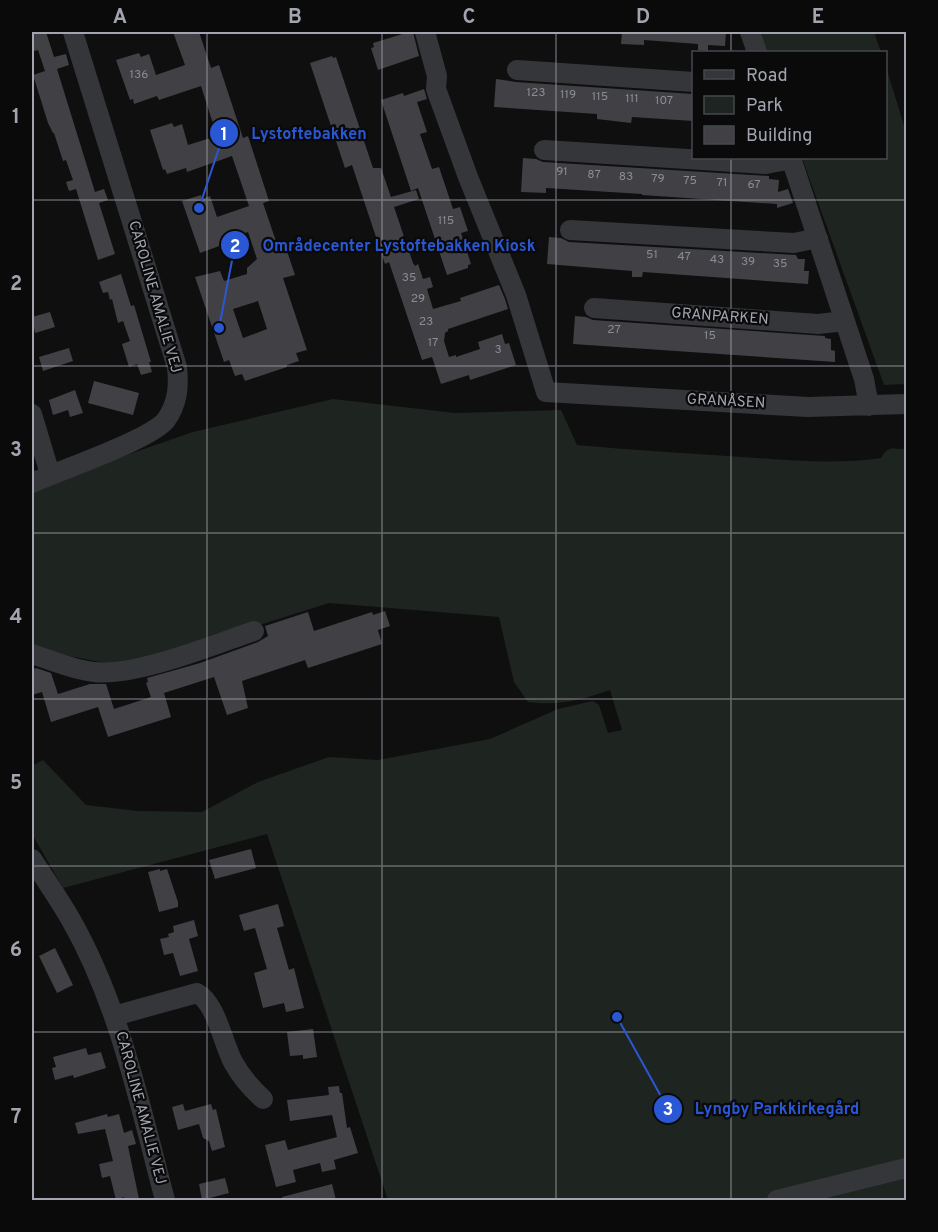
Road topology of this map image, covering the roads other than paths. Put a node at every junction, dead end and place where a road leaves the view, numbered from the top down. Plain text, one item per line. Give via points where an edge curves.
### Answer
1 (73, 32) edge
2 (425, 32) edge
3 (750, 32) edge
4 (757, 51) edge
5 (517, 70) dead end
6 (692, 82) edge
7 (544, 150) dead end
8 (788, 159) edge
9 (792, 159) edge
10 (570, 230) dead end
11 (818, 238) junction
12 (594, 308) dead end
13 (845, 321) junction
14 (906, 404) edge
15 (869, 406) junction
16 (32, 414) edge
17 (50, 474) junction
18 (32, 483) edge
19 (254, 631) dead end
20 (32, 654) edge
21 (32, 859) edge
22 (114, 1016) junction
23 (263, 1099) dead end
24 (906, 1168) edge
25 (165, 1200) edge
26 (777, 1200) edge

1 - 17 street, CAROLINE AMALIE VEJ via 177,367 179,388 165,421 146,435
2 - 15 street, GRANÅSEN via 437,76 436,89 516,295 546,392 808,407
3 - 4 street
5 - 6 street
7 - 8 street via 766,164
9 - 11 street
10 - 11 street via 794,243
11 - 13 street
12 - 13 street, GRANPARKEN via 818,324
13 - 15 street
14 - 15 street, GRANÅSEN
16 - 17 street
17 - 18 street, CAROLINE AMALIE VEJ
19 - 20 street via 113,673 92,672
21 - 22 street, CAROLINE AMALIE VEJ via 71,921
22 - 23 street, CAROLINE AMALIE VEJ via 197,993 203,996 233,1063
22 - 25 street, CAROLINE AMALIE VEJ
24 - 26 street

